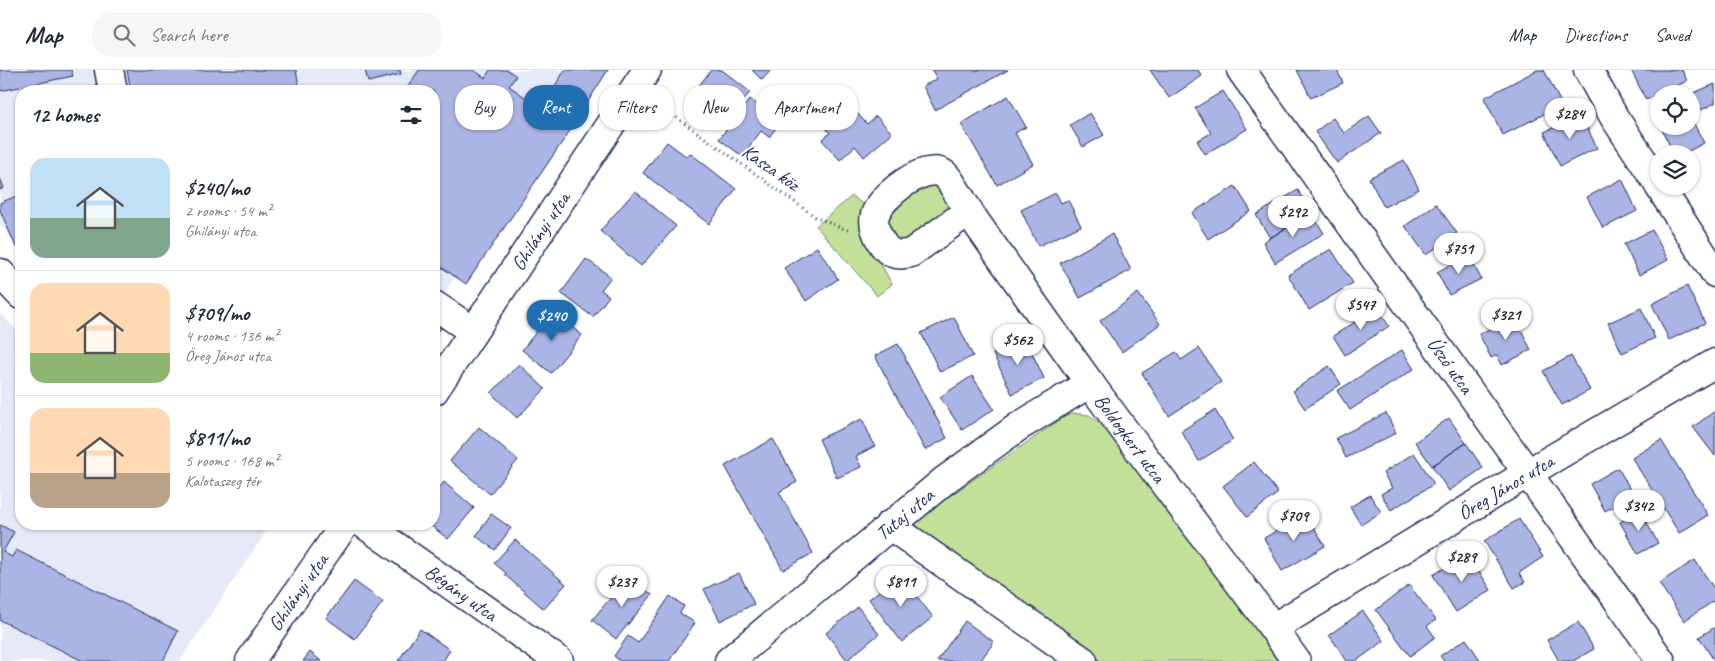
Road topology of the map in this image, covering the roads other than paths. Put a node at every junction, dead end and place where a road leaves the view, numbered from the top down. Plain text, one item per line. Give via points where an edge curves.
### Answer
1 (109, 70) edge
2 (1242, 70) edge
3 (1588, 70) edge
4 (641, 79) edge
5 (112, 85) edge
6 (1650, 172) edge
7 (1665, 195) edge
8 (969, 211) junction
9 (0, 273) edge
10 (1715, 273) edge
11 (15, 288) edge
12 (440, 309) edge
13 (473, 331) junction
14 (1715, 363) edge
15 (440, 381) edge
16 (1090, 383) junction
17 (1528, 473) junction
18 (889, 525) junction
19 (341, 530) edge
20 (373, 530) edge
21 (1273, 628) junction
22 (250, 661) edge
23 (559, 661) edge
24 (729, 661) edge
25 (1083, 661) edge
26 (1296, 661) edge
27 (1661, 661) edge

1 - 5 street
2 - 17 street, Úszó utca
3 - 6 street
4 - 13 street, Ghilányi utca
7 - 10 street
8 - 8 street, Boldogkert utca via 911,254 898,255 885,248 874,223 880,204 887,196 928,171 945,175
8 - 16 street, Boldogkert utca
9 - 11 street
12 - 13 street
13 - 15 street, Ghilányi utca
14 - 17 street, Öreg János utca
16 - 18 street, Tutaj utca via 1018,427
16 - 21 street, Boldogkert utca
17 - 21 street, Öreg János utca
17 - 27 street, Úszó utca
18 - 24 street, Tutaj utca
18 - 25 street
19 - 22 street, Ghilányi utca
20 - 23 street, Bégány utca
21 - 26 street, Boldogkert utca

